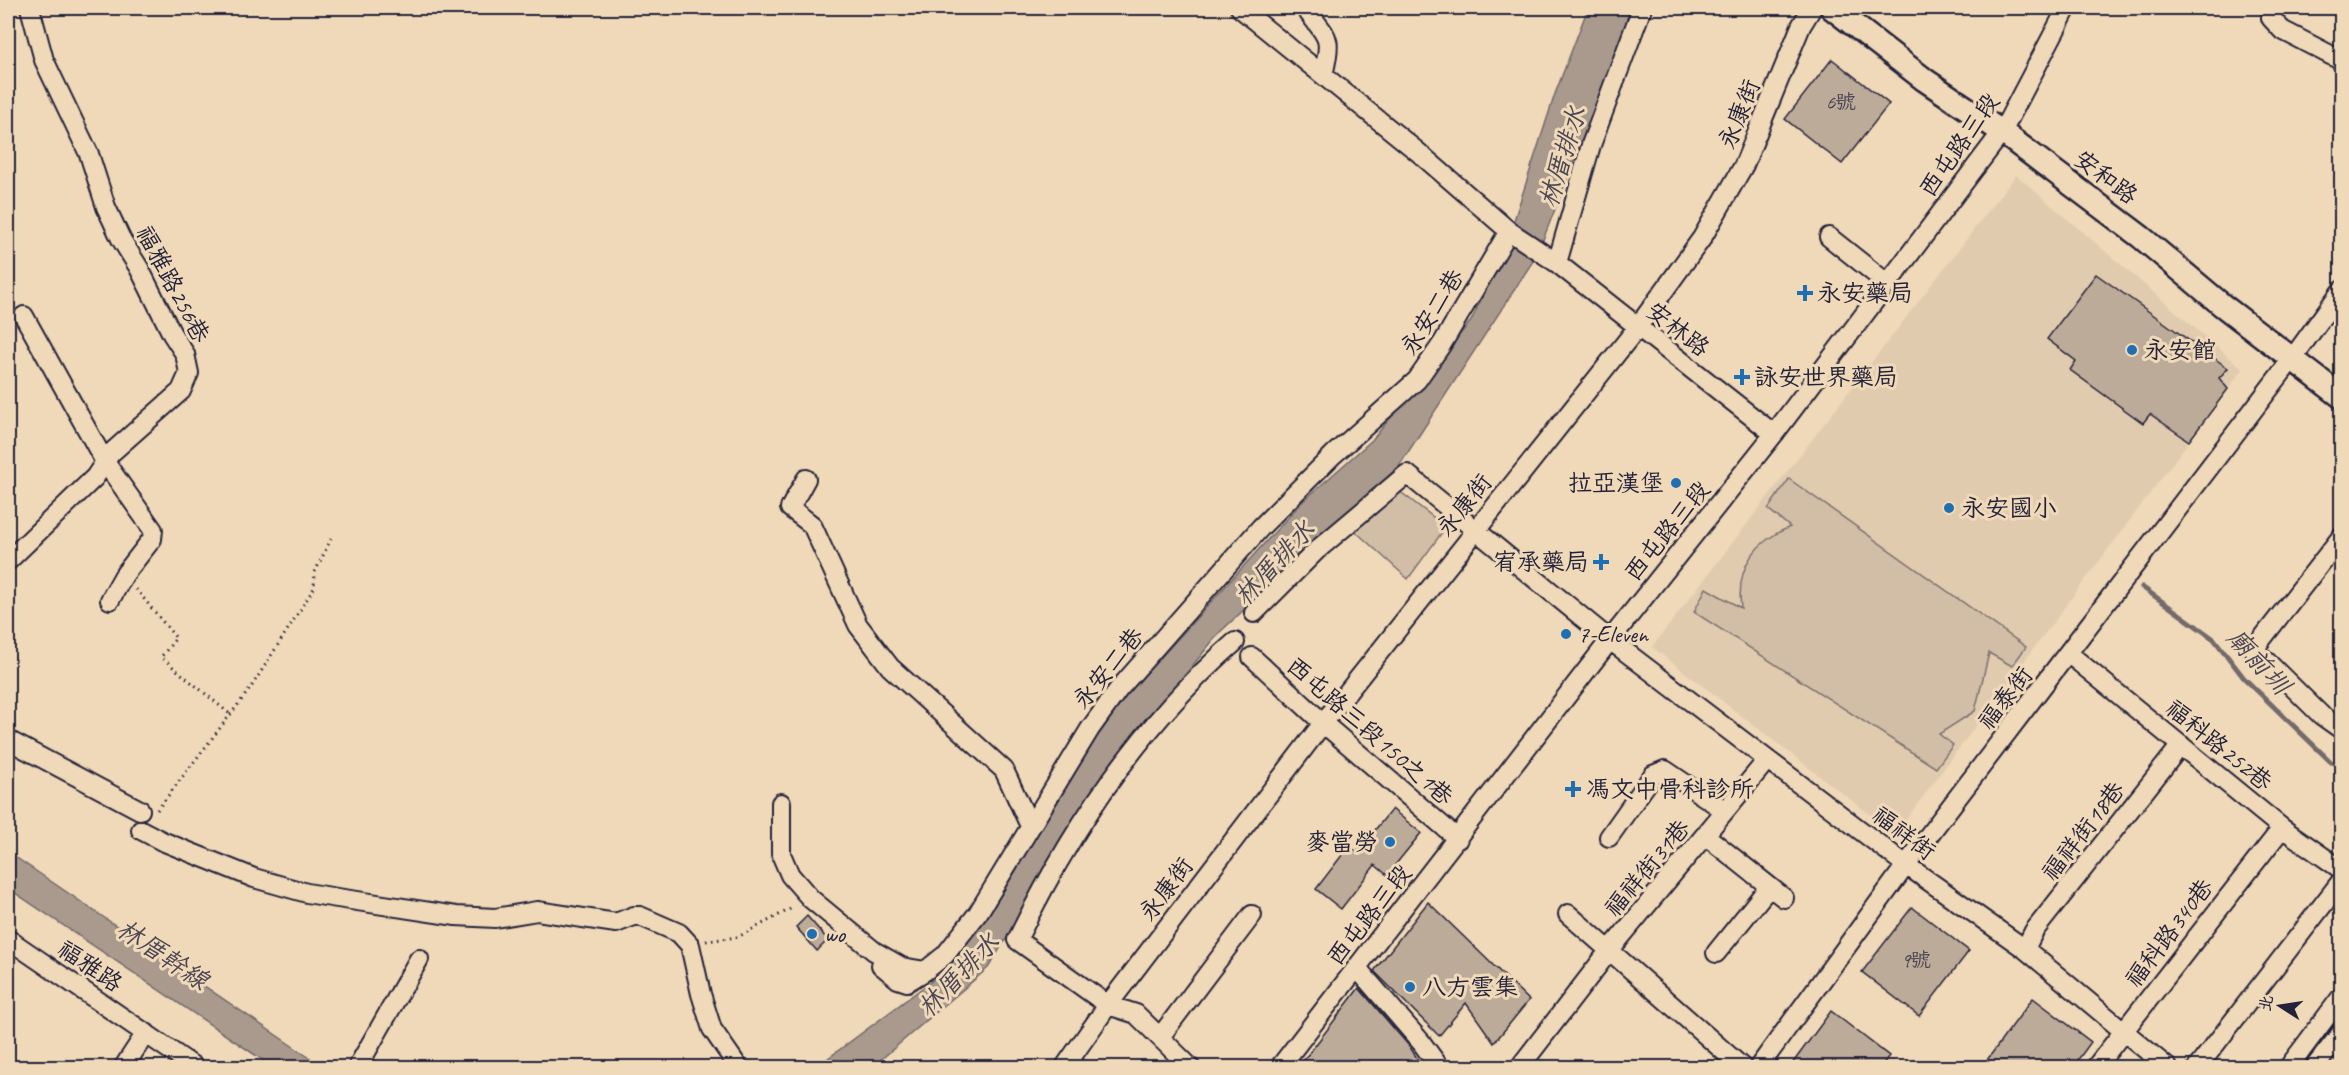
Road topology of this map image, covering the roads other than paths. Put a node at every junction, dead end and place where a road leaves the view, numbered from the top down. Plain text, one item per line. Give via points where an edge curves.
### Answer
1 (30, 8) edge
2 (1240, 8) edge
3 (1305, 8) edge
4 (1642, 8) edge
5 (1812, 8) edge
6 (1832, 8) edge
7 (2067, 8) edge
8 (2274, 8) edge
9 (2342, 61) edge
10 (1323, 75) junction
11 (2002, 132) junction
12 (1509, 231) junction
13 (1829, 237) dead end
14 (1555, 261) junction
15 (1888, 284) junction
16 (2342, 290) edge
17 (24, 316) dead end
18 (1637, 328) junction
19 (2292, 359) junction
20 (2342, 397) edge
21 (1774, 434) junction
22 (105, 462) junction
23 (806, 479) dead end
24 (1475, 529) junction
25 (2342, 536) edge
26 (8, 561) edge
27 (110, 600) dead end
28 (1254, 613) dead end
29 (1610, 640) junction
30 (1235, 642) dead end
31 (2069, 654) junction
32 (1252, 657) dead end
33 (1323, 723) junction
34 (2342, 730) edge
35 (8, 740) edge
36 (2181, 745) junction
37 (1767, 760) junction
38 (781, 803) dead end
39 (140, 810) dead end
40 (1724, 810) junction
41 (1030, 826) junction
42 (2282, 828) junction
43 (141, 830) road end
44 (1706, 836) junction
45 (1610, 837) dead end
46 (1458, 839) junction
47 (1906, 865) junction
48 (2342, 870) edge
49 (2342, 880) edge
50 (1568, 914) dead end
51 (1252, 915) dead end
52 (821, 917) road end
53 (8, 939) edge
54 (2025, 950) junction
55 (1609, 951) junction
56 (1716, 953) dead end
57 (419, 959) dead end
58 (1358, 968) junction
59 (925, 971) junction
60 (2342, 996) edge
61 (1108, 1005) junction
62 (2125, 1030) junction
63 (2342, 1032) edge
64 (146, 1033) junction
65 (1160, 1037) junction
66 (123, 1068) edge
67 (196, 1068) edge
68 (357, 1068) edge
69 (739, 1068) edge
70 (1064, 1068) edge
71 (1191, 1068) edge
72 (1279, 1068) edge
73 (1440, 1068) edge
74 (1519, 1068) edge
75 (1743, 1068) edge
76 (1758, 1068) edge
77 (2095, 1068) edge
78 (2168, 1068) edge
79 (2197, 1068) edge
80 (2288, 1068) edge
81 (2314, 1068) edge

1 - 22 street, 福雅路256巷 via 44,60 89,154 106,207 185,354 189,373 181,391
2 - 10 street
3 - 10 street via 1328,38
4 - 14 street via 1591,145
5 - 18 street, 永康街 via 1744,165 1702,238
6 - 11 main road, 安和路 via 1925,80
7 - 11 street, 西屯路三段
8 - 9 street via 2271,18 2282,30
10 - 12 street
11 - 15 street, 西屯路三段
11 - 19 main road, 安和路
12 - 14 street, 安林路
12 - 41 street, 永安二巷 via 1417,380 1333,455 1261,527 1125,681
13 - 15 street
14 - 18 street, 安林路
15 - 21 street, 西屯路三段
16 - 19 street, 福泰街
17 - 22 street
18 - 21 street, 安林路
18 - 24 street, 永康街
19 - 20 main road, 安和路
19 - 31 street, 福泰街
21 - 29 street, 西屯路三段
22 - 26 street, 福雅路256巷 via 95,477
22 - 27 street via 153,530 152,539
23 - 41 street via 790,508 812,525 858,625 890,667 1004,770
24 - 28 street, 福祥街 via 1407,474 1317,550
24 - 29 street, 福祥街
24 - 33 street, 永康街
25 - 34 street via 2254,649 2321,715
29 - 37 street, 福祥街
29 - 46 street, 西屯路三段
30 - 61 street via 1192,681 1140,740 1079,829 1017,940
31 - 36 street, 福科路252巷
31 - 47 street, 福泰街
32 - 33 street, 西屯路三段150之1巷
33 - 46 street, 西屯路三段150之1巷
33 - 61 street, 永康街
35 - 39 street
36 - 42 street, 福科路252巷
36 - 54 street, 福祥街18巷 via 2034,931
37 - 40 street, 福祥街31巷
37 - 47 street, 福祥街
38 - 59 street via 781,854 790,875 874,951 902,968
40 - 44 street, 福祥街31巷
40 - 45 street via 1665,770 1653,775
41 - 59 street, 永安二巷 via 978,913 945,955
42 - 48 street, 福科路252巷
42 - 62 street, 福科路340巷
43 - 69 street via 254,878 307,893 456,916 495,918 537,911 616,923 640,916 678,933 690,945 712,1029
44 - 55 street, 福祥街31巷
44 - 56 street via 1777,893
46 - 58 street, 西屯路三段
47 - 54 street, 福祥街
47 - 76 street, 福泰街
49 - 79 street
50 - 55 street
51 - 65 street
52 - 59 street via 898,979 907,982
53 - 64 street, 福雅路
54 - 62 street, 福祥街
55 - 74 street, 福祥街31巷
55 - 75 street
57 - 68 street
58 - 72 street, 西屯路三段
58 - 73 street
60 - 80 street
61 - 65 street via 1136,1014
61 - 70 street, 永康街
62 - 77 street, 福科路340巷
62 - 78 street, 福祥街
63 - 81 street
64 - 66 street
64 - 67 street, 福雅路
65 - 71 street

